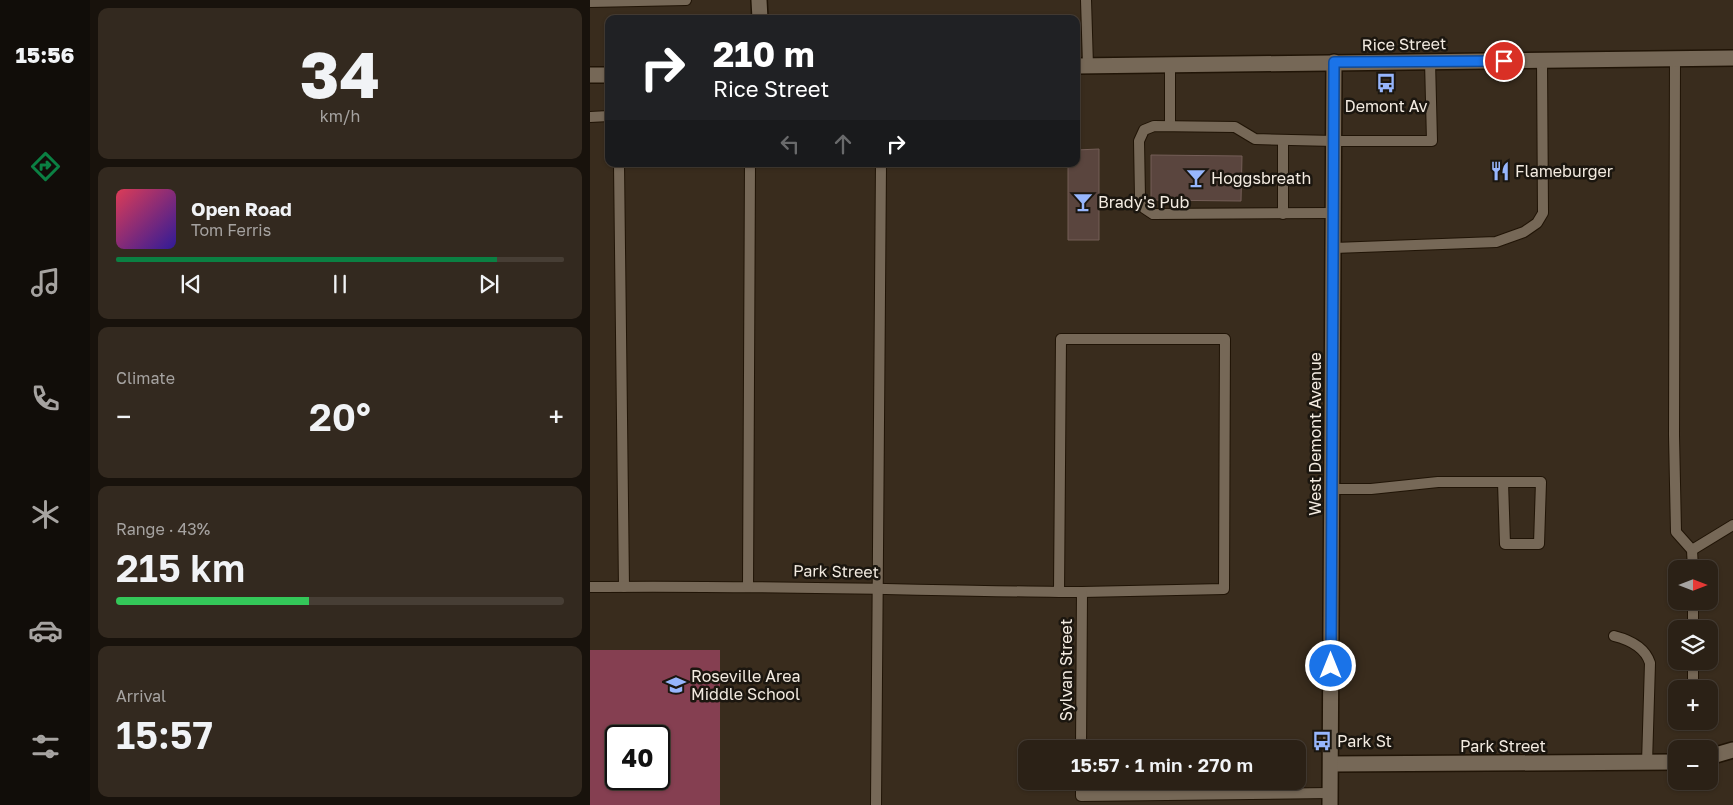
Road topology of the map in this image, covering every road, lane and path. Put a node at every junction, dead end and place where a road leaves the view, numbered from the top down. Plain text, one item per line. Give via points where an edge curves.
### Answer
1 (686, 0) edge
2 (759, 0) edge
3 (1086, 0) edge
4 (590, 2) edge
5 (760, 15) edge
6 (1733, 58) edge
7 (1675, 59) junction
8 (1542, 60) junction
9 (1430, 61) junction
10 (1334, 62) junction
11 (1170, 65) junction
12 (1082, 66) edge
13 (590, 75) edge
14 (605, 75) edge
15 (605, 116) edge
16 (590, 117) edge
17 (1170, 126) junction
18 (1283, 140) junction
19 (1334, 141) junction
20 (619, 167) edge
21 (750, 167) edge
22 (881, 167) edge
23 (1334, 213) junction
24 (1283, 214) junction
25 (1334, 248) junction
26 (1503, 482) junction
27 (1332, 489) junction
28 (1733, 525) edge
29 (1692, 550) junction
30 (1692, 560) edge
31 (624, 586) junction
32 (748, 586) junction
33 (590, 587) edge
34 (877, 590) junction
35 (1058, 592) junction
36 (1082, 592) junction
37 (1614, 636) dead end
38 (1081, 740) edge
39 (1733, 750) edge
40 (1718, 754) edge
41 (1668, 762) edge
42 (1648, 763) junction
43 (1331, 764) junction
44 (1081, 790) edge
45 (1330, 799) edge
46 (876, 805) edge

1 - 4 lane
2 - 5 street
3 - 12 lane
6 - 7 street, Rice Street
7 - 8 street, Rice Street
7 - 29 lane via 1676,532
8 - 9 street, Rice Street
8 - 25 lane via 1543,213 1537,223 1524,232 1496,242
9 - 10 street, Rice Street
9 - 19 lane via 1432,141
10 - 11 street, Rice Street
10 - 19 street, West Demont Avenue
11 - 12 street, Rice Street
11 - 17 lane
13 - 14 street
15 - 16 lane
17 - 18 lane via 1235,127 1255,139
17 - 24 lane via 1144,130 1139,141 1140,198 1144,208 1153,214
18 - 19 lane
18 - 24 lane
19 - 23 street, West Demont Avenue
20 - 31 lane
21 - 32 lane
22 - 34 lane
23 - 24 lane
23 - 25 street, West Demont Avenue
25 - 27 street, West Demont Avenue
26 - 26 lane via 1541,482 1539,544 1505,544
26 - 27 lane via 1438,482 1371,489
27 - 43 street, West Demont Avenue
28 - 29 lane
29 - 30 lane
31 - 32 lane, Park Street
31 - 33 lane, Park Street
32 - 34 lane, Park Street
34 - 35 lane, Park Street
34 - 46 lane
35 - 36 lane, Park Street
35 - 36 lane, Park Street via 1061,340 1225,340 1224,589
36 - 38 lane, Sylvan Street
37 - 42 lane via 1636,644 1650,663
39 - 40 street
41 - 42 street, Park Street
42 - 43 street, Park Street
43 - 45 street, West Demont Avenue
44 - 45 lane via 1081,796

